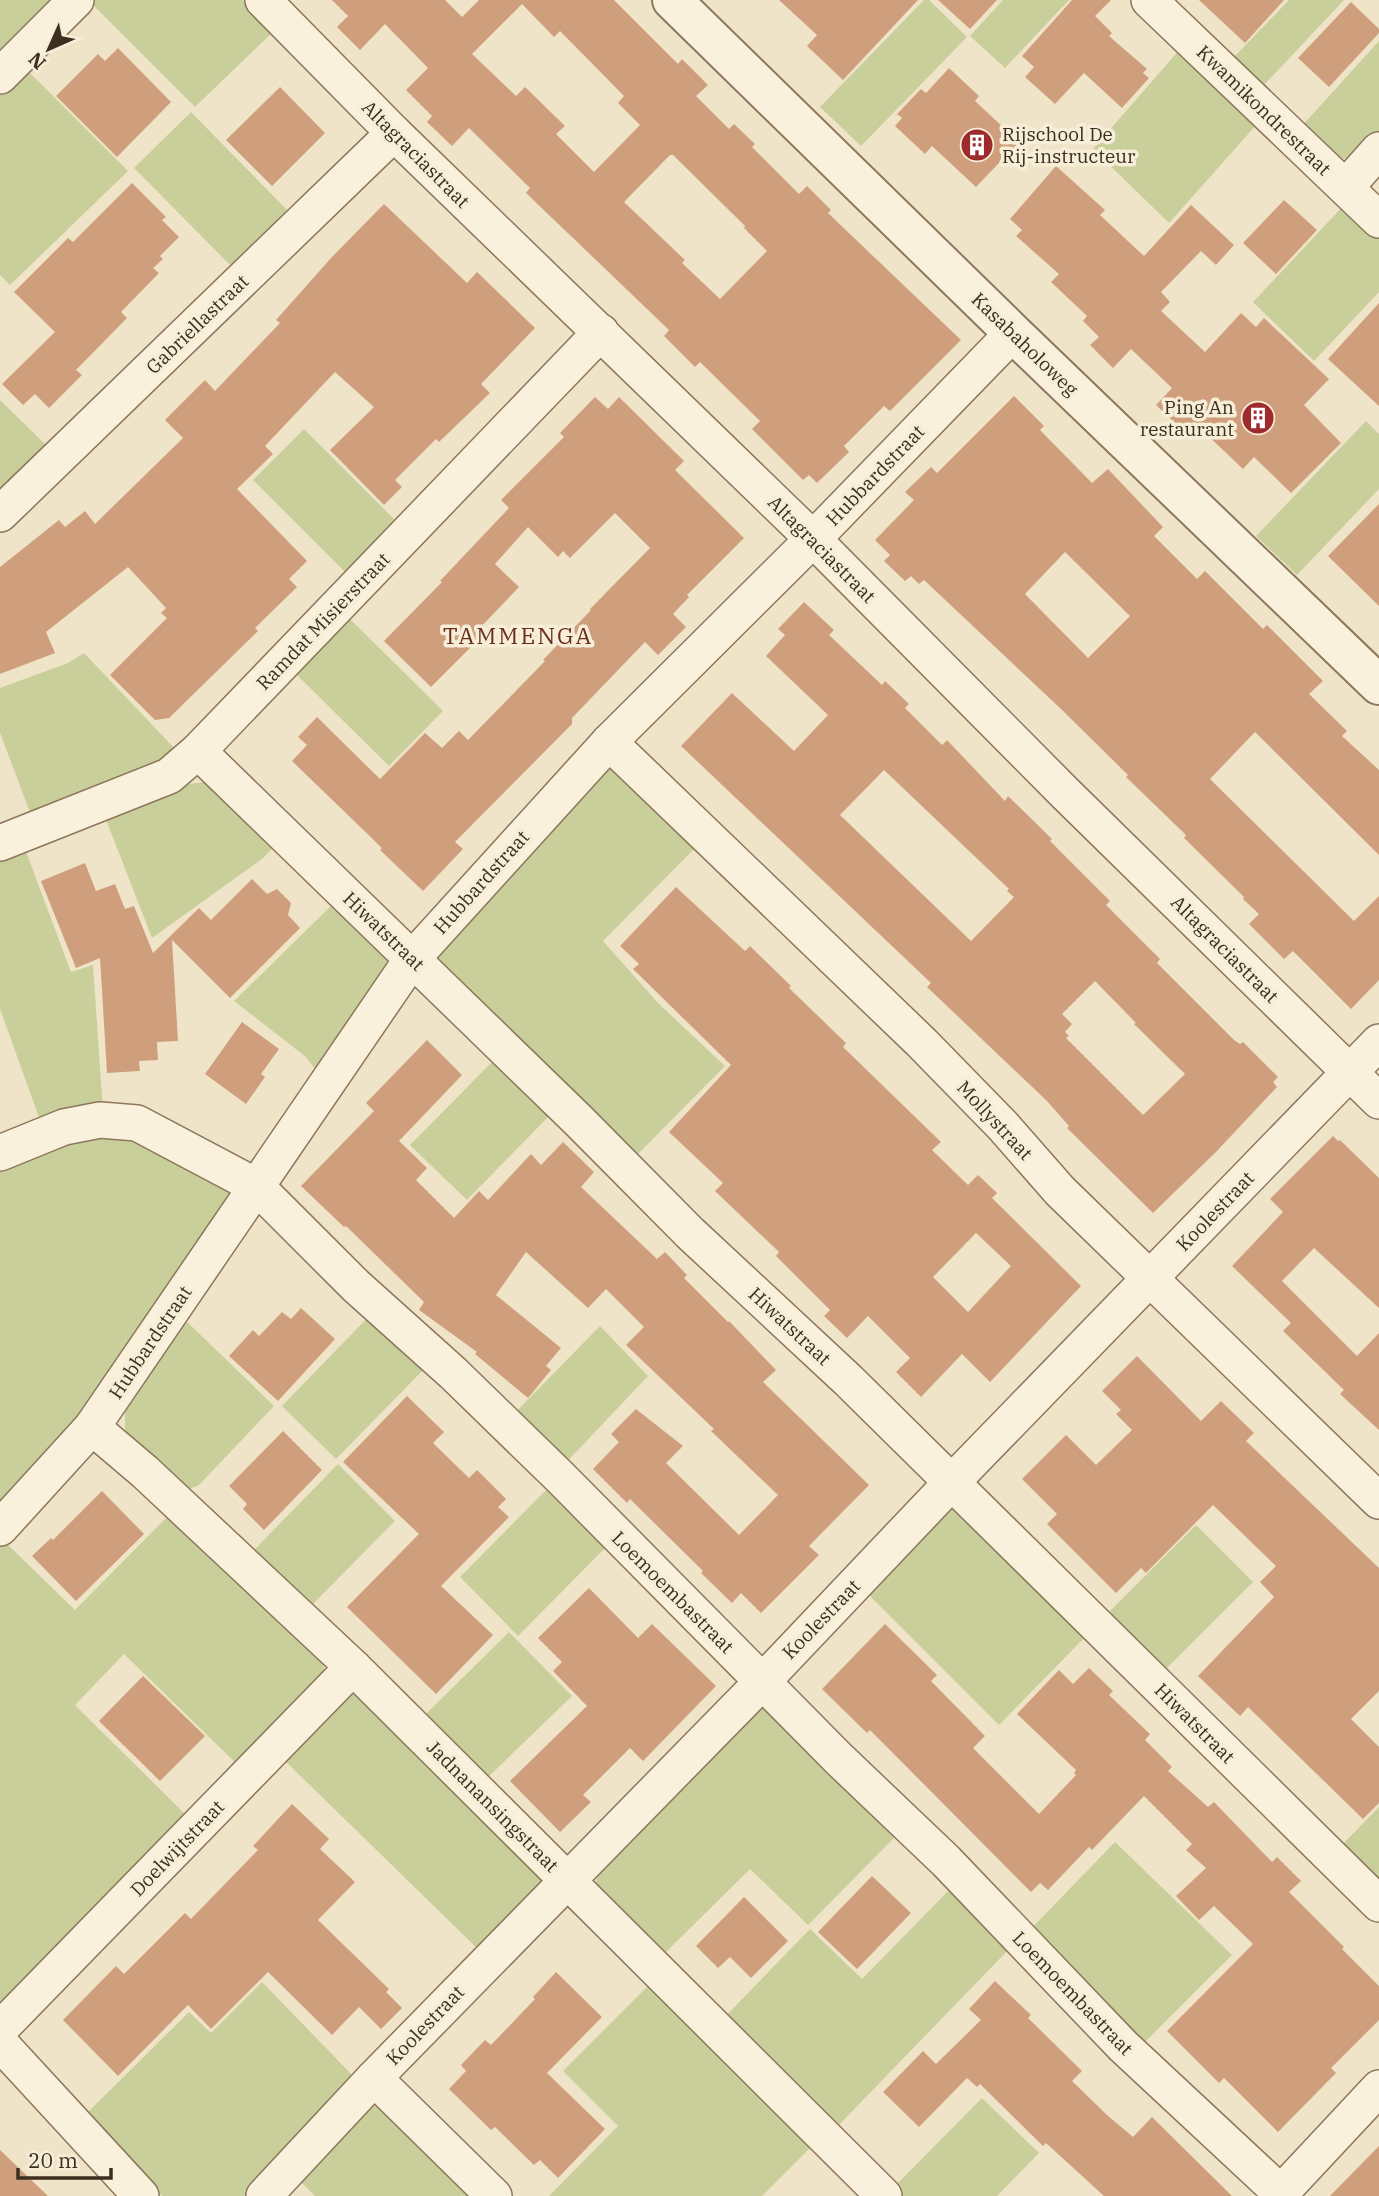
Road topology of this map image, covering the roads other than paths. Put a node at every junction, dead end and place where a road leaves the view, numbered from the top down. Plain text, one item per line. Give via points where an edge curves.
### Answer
1 (76, 0) edge
2 (263, 0) edge
3 (1149, 0) edge
4 (691, 6) edge
5 (0, 76) edge
6 (394, 133) junction
7 (1379, 150) edge
8 (1346, 187) junction
9 (1379, 220) edge
10 (601, 332) junction
11 (1013, 333) junction
12 (0, 514) edge
13 (813, 539) junction
14 (1379, 685) edge
15 (609, 742) junction
16 (198, 751) junction
17 (0, 843) edge
18 (412, 959) junction
19 (1379, 1042) edge
20 (1350, 1073) junction
21 (1379, 1101) edge
22 (0, 1153) edge
23 (256, 1186) junction
24 (1149, 1280) junction
25 (92, 1427) junction
26 (951, 1483) junction
27 (1379, 1501) edge
28 (0, 1528) edge
29 (353, 1667) junction
30 (763, 1681) junction
31 (568, 1881) junction
32 (1379, 1904) edge
33 (0, 2029) edge
34 (0, 2043) edge
35 (373, 2078) junction
36 (1379, 2088) edge
37 (1281, 2195) edge
38 (141, 2196) edge
39 (264, 2196) edge
40 (494, 2196) edge
41 (884, 2196) edge

1 - 5 street
2 - 6 street, Altagraciastraat
3 - 8 street, Kwamikondrestraat
4 - 11 street, Kasabaholoweg
6 - 10 street, Altagraciastraat
6 - 12 street, Gabriellastraat
7 - 8 street
8 - 9 street, Kwamikondrestraat
10 - 13 street, Altagraciastraat
10 - 16 street, Ramdat Misierstraat
11 - 13 street, Hubbardstraat
11 - 14 street, Kasabaholoweg
13 - 15 street, Hubbardstraat
13 - 20 street, Altagraciastraat
15 - 18 street, Hubbardstraat
15 - 24 street, Mollystraat via 922,1043
16 - 17 street, Ramdat Misierstraat via 169,776
16 - 18 street, Hiwatstraat
18 - 23 street, Hubbardstraat
18 - 26 street, Hiwatstraat
19 - 20 street, Koolestraat
20 - 21 street, Altagraciastraat
20 - 24 street, Koolestraat
22 - 23 street, Loemoembastraat via 64,1127 100,1121 137,1123
23 - 25 street, Hubbardstraat
23 - 30 street, Loemoembastraat via 356,1286 453,1373
24 - 26 street, Koolestraat
24 - 27 street, Mollystraat
25 - 28 street, Hubbardstraat
25 - 29 street, Jadnanansingstraat
26 - 30 street, Koolestraat
26 - 32 street, Hiwatstraat
29 - 31 street, Jadnanansingstraat
29 - 33 street, Doelwijtstraat
30 - 31 street, Koolestraat
30 - 37 street, Loemoembastraat via 946,1861 1123,2046
31 - 35 street, Koolestraat
31 - 41 street, Jadnanansingstraat
34 - 38 street
35 - 39 street, Koolestraat
35 - 40 street
36 - 37 street

